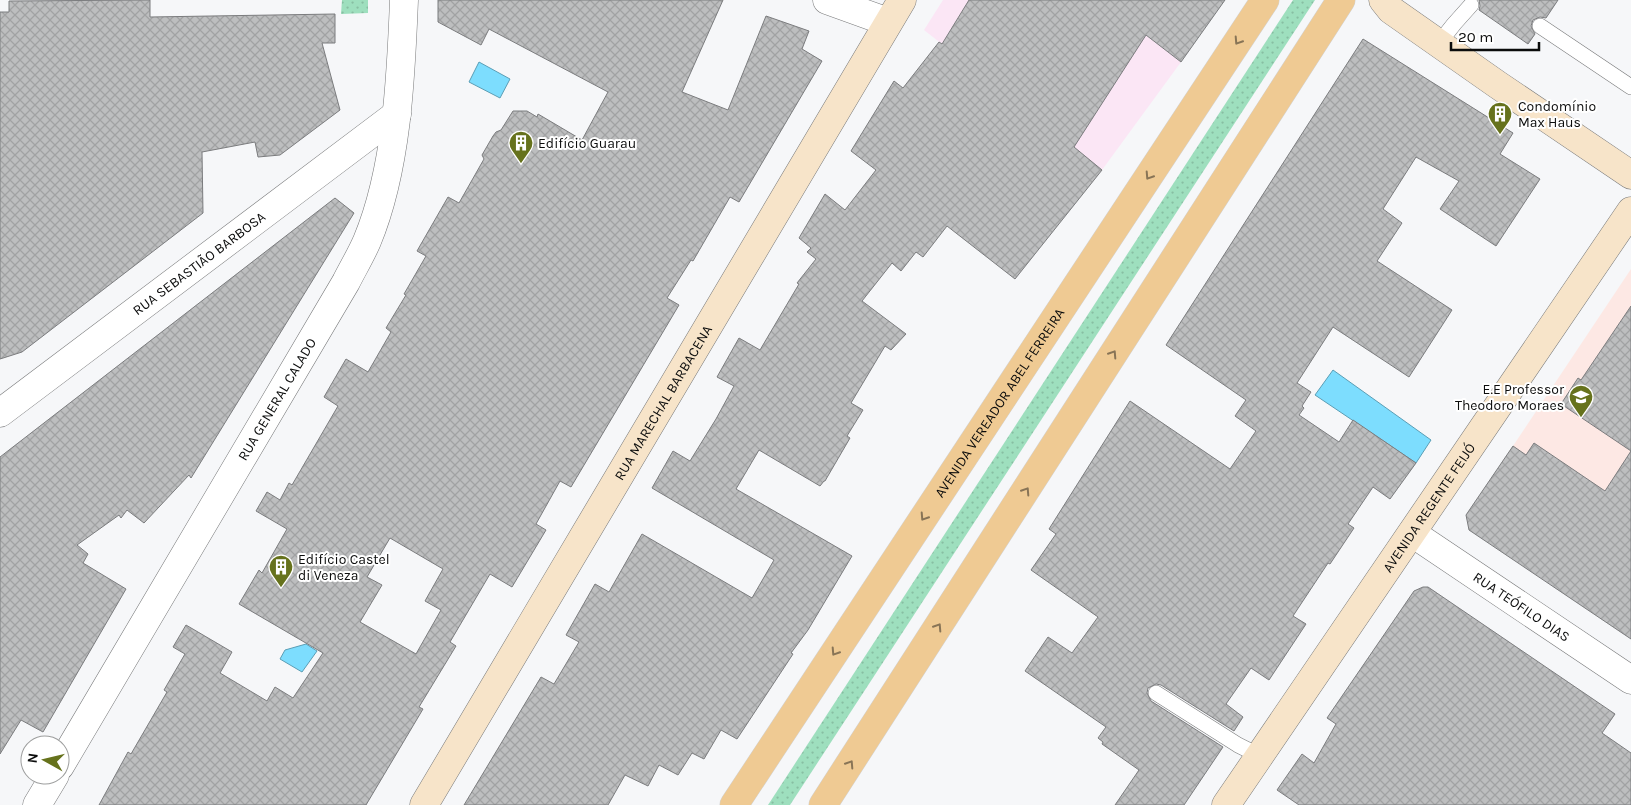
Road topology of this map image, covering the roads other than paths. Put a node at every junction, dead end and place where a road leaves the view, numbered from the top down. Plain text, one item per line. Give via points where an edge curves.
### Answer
1 (404, 0) edge
2 (827, 0) edge
3 (1265, 0) edge
4 (1342, 0) edge
5 (1383, 0) edge
6 (1472, 5) dead end
7 (895, 11) edge
8 (1540, 26) dead end
9 (1439, 44) junction
10 (1631, 86) edge
11 (397, 114) junction
12 (1631, 175) edge
13 (1631, 211) edge
14 (0, 413) edge
15 (1412, 533) junction
16 (1631, 680) edge
17 (1156, 693) dead end
18 (70, 749) edge
19 (1260, 756) junction
20 (49, 785) edge
21 (37, 805) edge
22 (424, 805) edge
23 (734, 805) edge
24 (823, 805) edge
25 (1226, 805) edge

1 - 11 street, RUA GENERAL CALADO
2 - 7 street
3 -> 23 main road, AVENIDA VEREADOR ABEL FERREIRA
24 -> 4 main road
5 - 9 street via 1391,10
6 - 9 lane
7 - 22 street, RUA MARECHAL BARBACENA
8 - 10 lane
9 - 12 street
11 - 14 street, RUA SEBASTIÃO BARBOSA
11 - 18 street, RUA GENERAL CALADO via 380,201 367,240 346,282
13 - 15 street, AVENIDA REGENTE FEIJÓ
15 - 16 street, RUA TEÓFILO DIAS
15 - 19 street, AVENIDA REGENTE FEIJÓ
17 - 19 lane
19 - 25 street, AVENIDA REGENTE FEIJÓ
20 - 21 street

